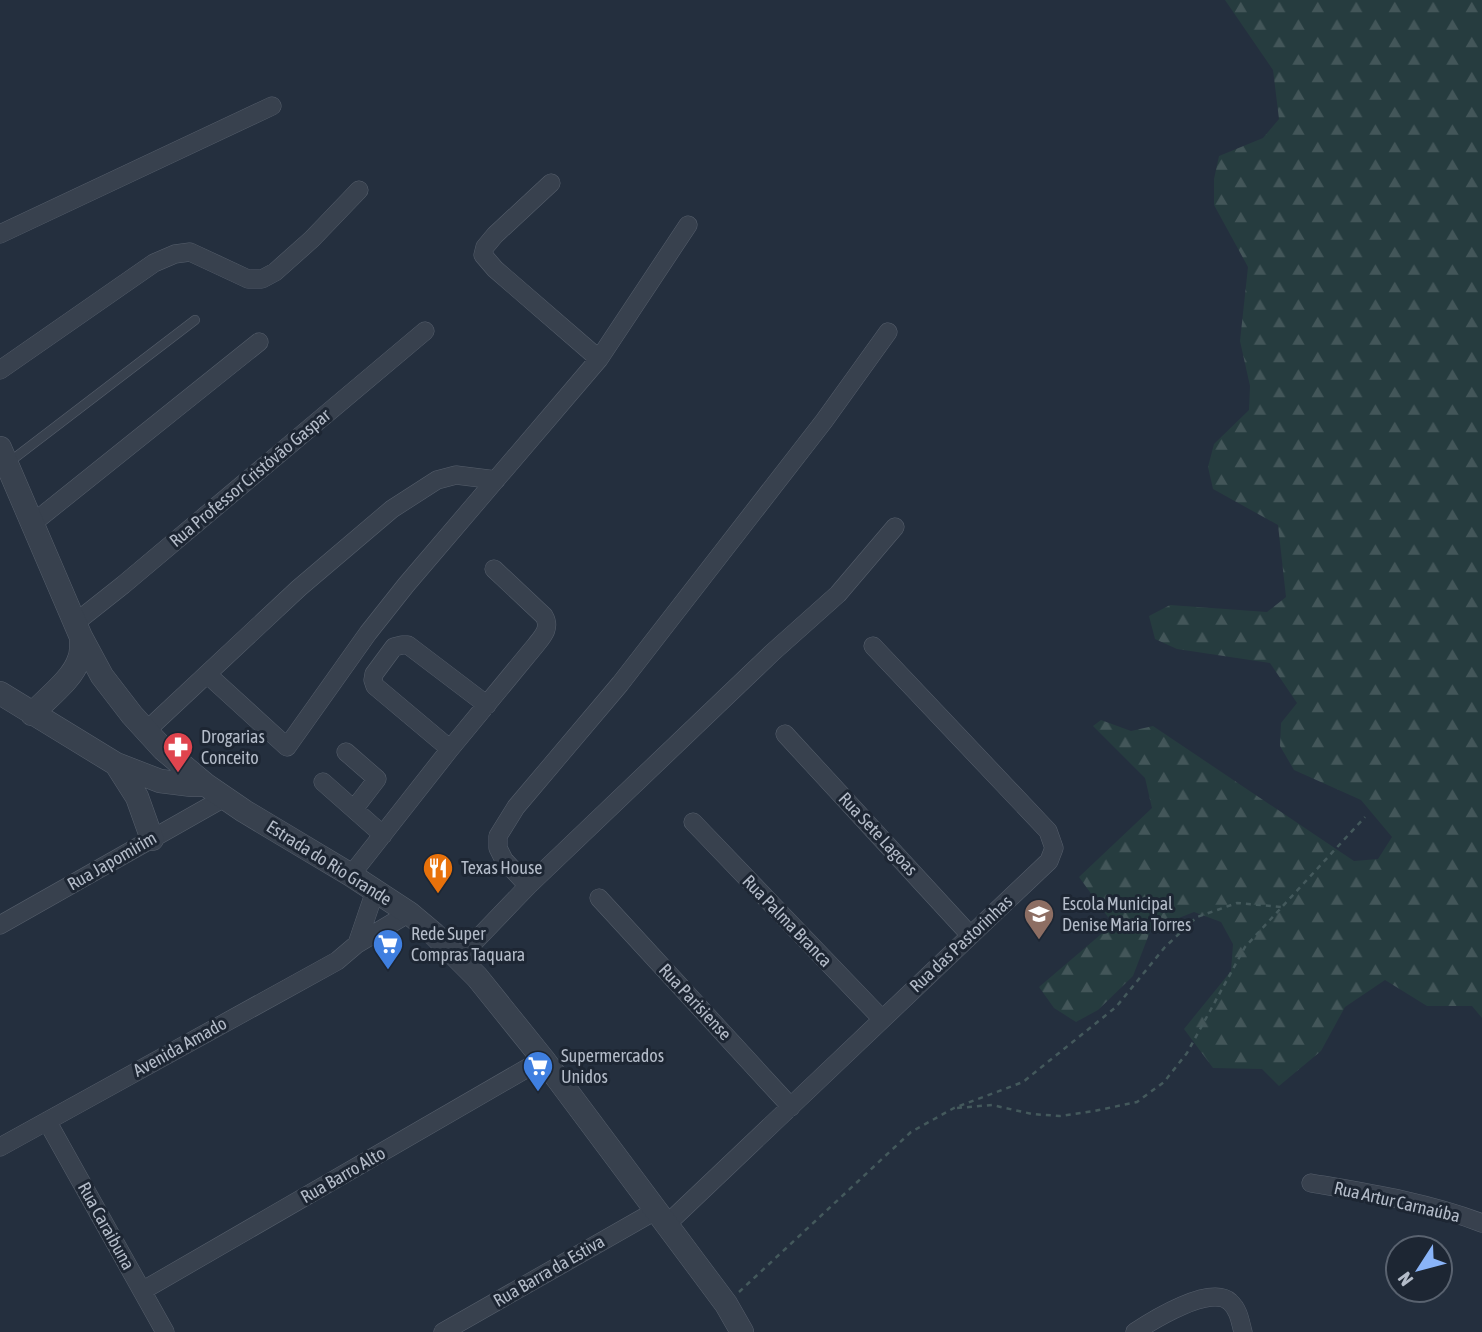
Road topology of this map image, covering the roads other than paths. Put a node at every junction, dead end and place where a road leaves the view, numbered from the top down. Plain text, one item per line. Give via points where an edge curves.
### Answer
1 (272, 106) dead end
2 (551, 183) dead end
3 (359, 190) dead end
4 (688, 225) dead end
5 (0, 234) edge
6 (195, 320) dead end
7 (425, 331) dead end
8 (888, 332) dead end
9 (259, 342) dead end
10 (599, 359) junction
11 (0, 370) edge
12 (3, 456) edge
13 (496, 480) junction
14 (33, 523) junction
15 (895, 527) dead end
16 (494, 569) dead end
17 (78, 630) junction
18 (873, 646) dead end
19 (86, 662) junction
20 (207, 674) junction
21 (0, 693) edge
22 (487, 705) junction
23 (32, 713) junction
24 (146, 731) junction
25 (785, 734) dead end
26 (450, 749) junction
27 (346, 752) dead end
28 (116, 764) junction
29 (323, 782) dead end
30 (215, 792) junction
31 (354, 809) junction
32 (692, 822) dead end
33 (383, 835) junction
34 (152, 839) junction
35 (351, 875) junction
36 (528, 886) junction
37 (375, 891) junction
38 (599, 898) dead end
39 (409, 913) junction
40 (0, 925) edge
41 (971, 935) junction
42 (357, 944) junction
43 (458, 958) junction
44 (882, 1019) junction
45 (543, 1059) junction
46 (791, 1107) junction
47 (47, 1121) junction
48 (0, 1147) edge
49 (1311, 1184) dead end
50 (661, 1218) junction
51 (1482, 1223) edge
52 (142, 1291) junction
53 (165, 1332) edge
54 (443, 1332) edge
55 (742, 1332) edge
56 (1135, 1332) edge
57 (1243, 1332) edge

1 - 5 street
2 - 10 street via 495,235 483,255
3 - 11 street via 312,239 262,279 248,279 190,252 175,254 154,263
4 - 10 street
6 - 12 lane
7 - 17 street, Rua Professor Cristóvão Gaspar via 123,585
8 - 36 street via 620,684 516,807 498,836 498,848
9 - 14 street
10 - 13 street
12 - 14 street
13 - 20 street via 456,475 437,480 392,509
13 - 20 street via 368,633 287,747
14 - 17 street
15 - 36 street via 838,594
16 - 22 street via 544,616 547,629
17 - 19 street
18 - 41 street, Rua das Pastorinhas via 1048,831 1054,848 1049,861
19 - 23 street
19 - 24 street, Estrada do Rio Grande
20 - 24 street
21 - 23 street
22 - 26 street
22 - 26 street via 408,645 394,647 374,674 375,685
23 - 28 street
24 - 30 street, Estrada do Rio Grande
25 - 41 street, Rua Sete Lagoas
26 - 33 street
27 - 31 street via 377,779
28 - 30 street via 160,781
28 - 34 street via 137,797
29 - 31 street
30 - 34 street, Rua Japomirim
30 - 35 street, Estrada do Rio Grande
31 - 33 street
32 - 44 street, Rua Palma Branca
33 - 35 street
34 - 40 street, Rua Japomirim
35 - 37 street, Estrada do Rio Grande
36 - 43 street
37 - 39 street, Estrada do Rio Grande
37 - 42 street
38 - 46 street, Rua Parisiense
39 - 42 street, Avenida Amado
39 - 43 street, Estrada do Rio Grande
41 - 44 street, Rua das Pastorinhas
42 - 47 street, Avenida Amado via 337,961
43 - 45 street, Estrada do Rio Grande
44 - 46 street, Rua das Pastorinhas
45 - 50 street, Estrada do Rio Grande
45 - 52 street, Rua Barro Alto
46 - 50 street, Rua das Pastorinhas
47 - 48 street, Avenida Amado
47 - 52 street, Rua Caraibuna
49 - 51 street, Rua Artur Carnaúba via 1448,1210
50 - 54 street, Rua Barra da Estiva
50 - 55 street, Estrada do Rio Grande
52 - 53 street, Rua Caraibuna
56 - 57 street via 1156,1317 1218,1296 1229,1300

